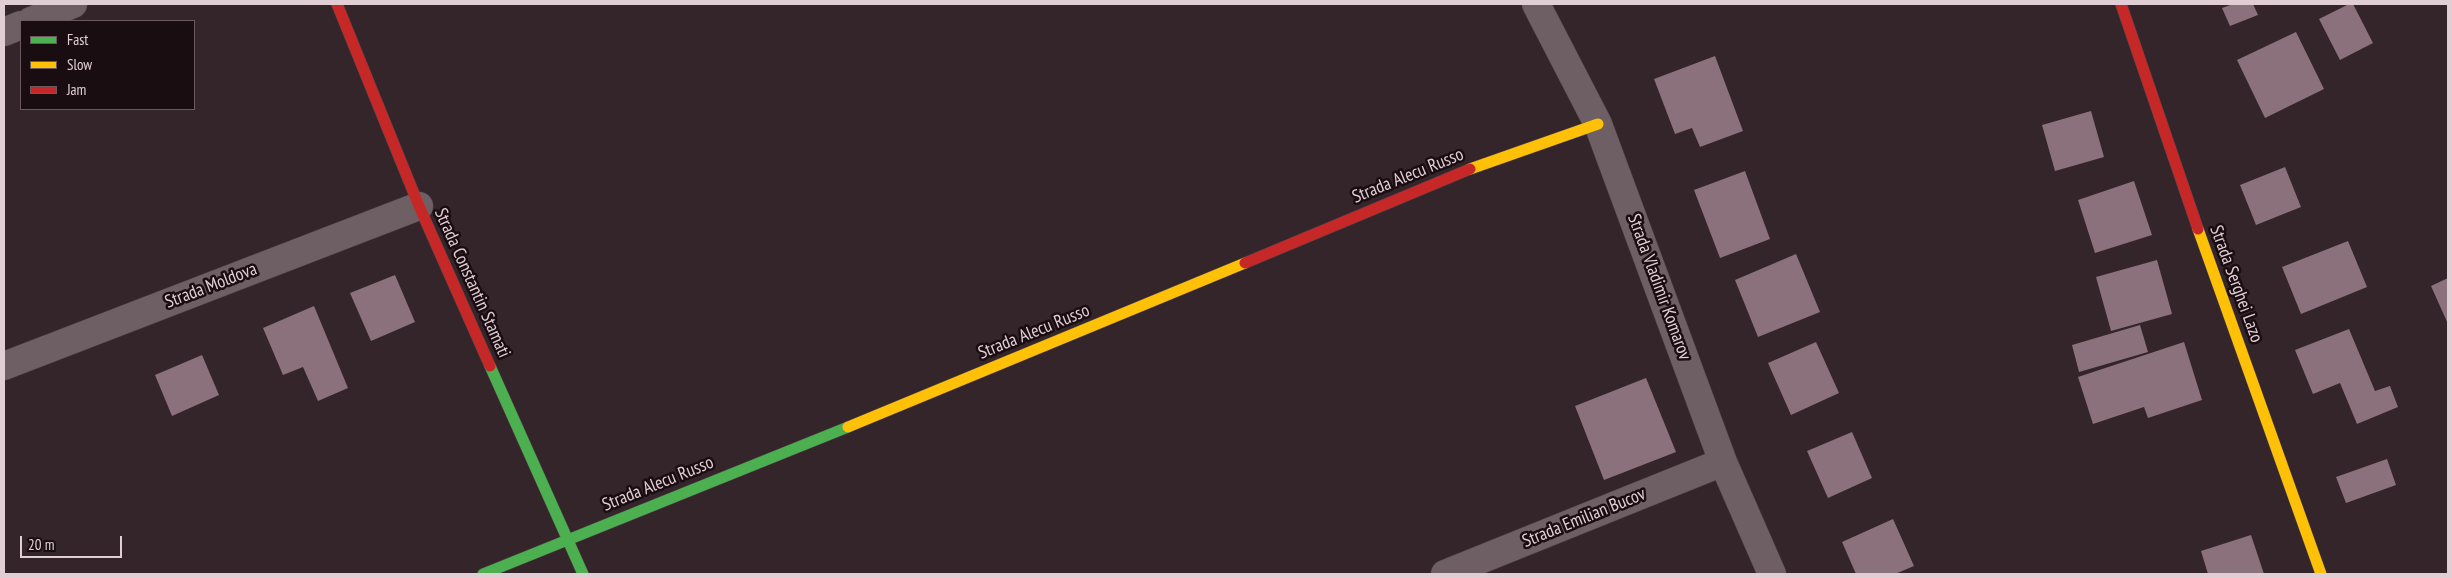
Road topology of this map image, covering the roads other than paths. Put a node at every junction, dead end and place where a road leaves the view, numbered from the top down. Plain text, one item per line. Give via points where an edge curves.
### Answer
1 (73, 4) edge
2 (338, 4) edge
3 (1536, 4) edge
4 (2121, 4) edge
5 (33, 20) edge
6 (20, 25) edge
7 (4, 32) edge
8 (1598, 124) junction
9 (419, 206) junction
10 (4, 366) edge
11 (1723, 462) junction
12 (567, 540) junction
13 (484, 574) edge
14 (582, 574) edge
15 (1445, 574) edge
16 (1772, 574) edge
17 (2321, 574) edge

1 - 5 street
2 - 9 street, Strada Constantin Stamati
3 - 8 street, Strada Vladimir Komarov
4 - 17 street, Strada Serghei Lazo via 2173,160
6 - 7 street
8 - 11 street, Strada Vladimir Komarov
8 - 12 street, Strada Alecu Russo via 1446,178 1094,327
9 - 10 street, Strada Moldova
9 - 12 street, Strada Constantin Stamati
11 - 15 street, Strada Emilian Bucov
11 - 16 street, Strada Vladimir Komarov
12 - 13 street, Strada Alecu Russo
12 - 14 street, Strada Constantin Stamati

